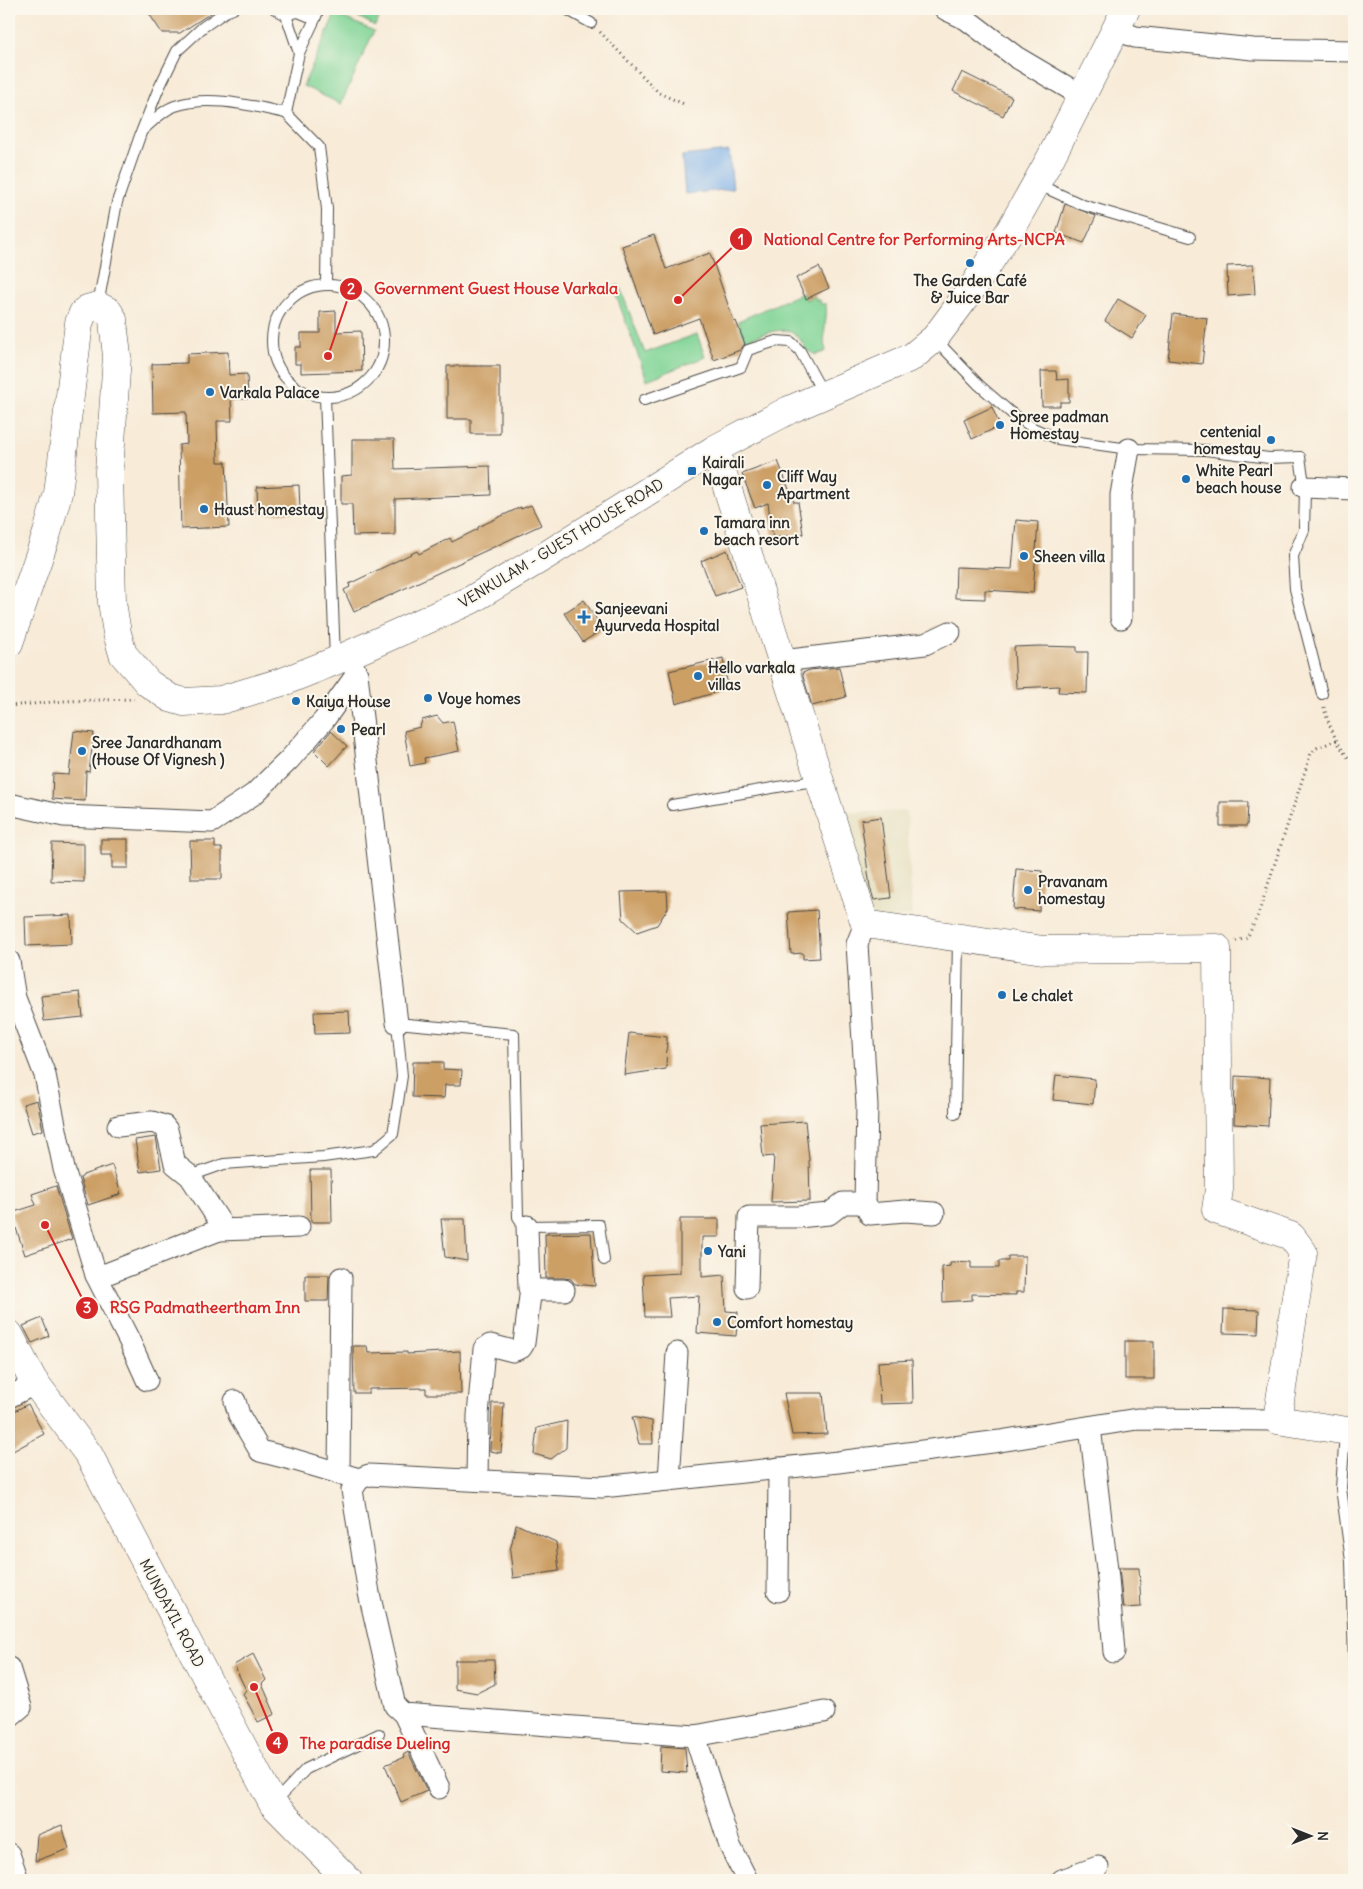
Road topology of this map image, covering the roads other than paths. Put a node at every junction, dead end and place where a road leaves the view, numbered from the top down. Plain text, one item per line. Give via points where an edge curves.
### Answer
1 (233, 9) edge
2 (275, 9) edge
3 (566, 9) edge
4 (946, 9) edge
5 (317, 14) edge
6 (286, 15) junction
7 (1121, 19) edge
8 (591, 23) road end
9 (1354, 51) edge
10 (299, 53) junction
11 (1082, 96) junction
12 (286, 112) junction
13 (142, 130) junction
14 (1036, 183) junction
15 (1190, 237) dead end
16 (326, 285) junction
17 (103, 308) junction
18 (934, 338) junction
19 (824, 396) junction
20 (325, 397) junction
21 (644, 400) dead end
22 (715, 449) junction
23 (1130, 449) junction
24 (1304, 487) junction
25 (1354, 489) edge
26 (1121, 618) dead end
27 (950, 632) dead end
28 (9, 642) edge
29 (782, 661) junction
30 (347, 663) junction
31 (1322, 694) road end
32 (820, 780) junction
33 (9, 804) edge
34 (672, 805) dead end
35 (865, 924) junction
36 (958, 938) junction
37 (9, 961) edge
38 (398, 1023) junction
39 (955, 1114) dead end
40 (118, 1126) dead end
41 (190, 1176) junction
42 (865, 1203) junction
43 (934, 1213) dead end
44 (527, 1226) junction
45 (299, 1227) dead end
46 (219, 1230) junction
47 (604, 1260) dead end
48 (96, 1275) junction
49 (342, 1278) dead end
50 (747, 1288) dead end
51 (564, 1290) dead end
52 (531, 1293) junction
53 (9, 1334) edge
54 (677, 1353) dead end
55 (147, 1380) dead end
56 (36, 1383) junction
57 (9, 1397) edge
58 (235, 1401) dead end
59 (1277, 1420) junction
60 (1090, 1427) junction
61 (1350, 1432) edge
62 (779, 1468) junction
63 (350, 1476) junction
64 (477, 1480) junction
65 (669, 1480) junction
66 (778, 1591) dead end
67 (1114, 1652) dead end
68 (1354, 1663) edge
69 (9, 1668) edge
70 (824, 1712) dead end
71 (404, 1714) junction
72 (9, 1717) edge
73 (379, 1734) dead end
74 (694, 1736) junction
75 (439, 1788) dead end
76 (273, 1804) junction
77 (9, 1854) edge
78 (1098, 1867) dead end
79 (18, 1880) edge
80 (348, 1880) edge
81 (747, 1880) edge
82 (1062, 1880) edge

1 - 13 lane via 203,27 177,51
2 - 6 lane
3 - 8 lane
4 - 11 street via 966,19 1016,57
5 - 6 lane via 298,12
5 - 10 lane
6 - 10 lane
7 - 9 street via 1135,37 1253,49
7 - 11 main road, VENKULAM - GUEST HOUSE ROAD
10 - 12 lane
11 - 14 main road, VENKULAM - GUEST HOUSE ROAD
12 - 13 lane via 233,102 194,102 174,106
12 - 16 lane via 318,147 327,209
13 - 17 lane via 117,202
14 - 15 lane via 1083,205
14 - 18 main road, VENKULAM - GUEST HOUSE ROAD via 973,287
16 - 20 lane via 298,293 284,305 272,338 281,372 292,385 308,394
16 - 20 lane via 353,290 368,302 379,317 384,336 382,355 374,373 361,387 344,395
17 - 28 main road via 87,309 80,317 58,493
17 - 30 main road, VENKULAM - GUEST HOUSE ROAD via 113,319 117,356 110,472 112,602 123,654 148,683 170,698 184,702 221,700
18 - 19 main road, VENKULAM - GUEST HOUSE ROAD via 912,357
18 - 23 lane via 979,385 1033,428 1058,439
19 - 21 lane via 800,351 791,342 776,341 748,350 741,366
19 - 22 main road, VENKULAM - GUEST HOUSE ROAD via 789,410
20 - 30 lane
22 - 29 main road
22 - 30 main road, VENKULAM - GUEST HOUSE ROAD via 471,600
23 - 24 lane via 1300,457
23 - 26 street via 1122,495
24 - 25 street
24 - 31 lane via 1304,530 1293,556 1295,589
27 - 29 street via 925,644
29 - 32 main road
30 - 33 street via 324,720 254,794 212,822 64,816
30 - 38 street
32 - 34 lane
32 - 35 main road
35 - 36 main road
35 - 42 street via 857,944 867,1106
36 - 39 lane
36 - 59 main road via 1043,950 1217,948 1219,1188 1216,1210 1291,1236 1303,1252
37 - 48 street via 15,998 45,1076 64,1170
38 - 41 lane via 402,1076 393,1134 374,1150 224,1164
38 - 44 lane via 514,1034 518,1217
40 - 41 street via 152,1122 164,1126 173,1160
41 - 46 street via 220,1222
42 - 43 street via 870,1214
42 - 50 street via 843,1204 829,1214 749,1217
44 - 47 lane via 599,1225
44 - 52 street
45 - 46 street
46 - 48 street via 101,1276
48 - 55 street
49 - 63 street
51 - 52 street
52 - 64 street via 523,1346 519,1350 490,1345 484,1349
53 - 56 main road, MUNDAYIL ROAD
54 - 65 street
56 - 57 street
56 - 76 main road, MUNDAYIL ROAD via 89,1454
58 - 63 street via 239,1415 260,1451
59 - 60 street via 1137,1419
59 - 61 main road
60 - 62 street
60 - 67 street
61 - 68 lane via 1341,1488 1351,1561
62 - 65 street
62 - 66 street
63 - 64 street
63 - 71 street via 369,1593 395,1706
64 - 65 street via 602,1487
69 - 72 street via 21,1707
70 - 74 street
71 - 74 street
71 - 75 street
73 - 76 lane via 306,1769
74 - 81 street via 730,1846
76 - 80 main road, MUNDAYIL ROAD
77 - 79 street
78 - 82 street

